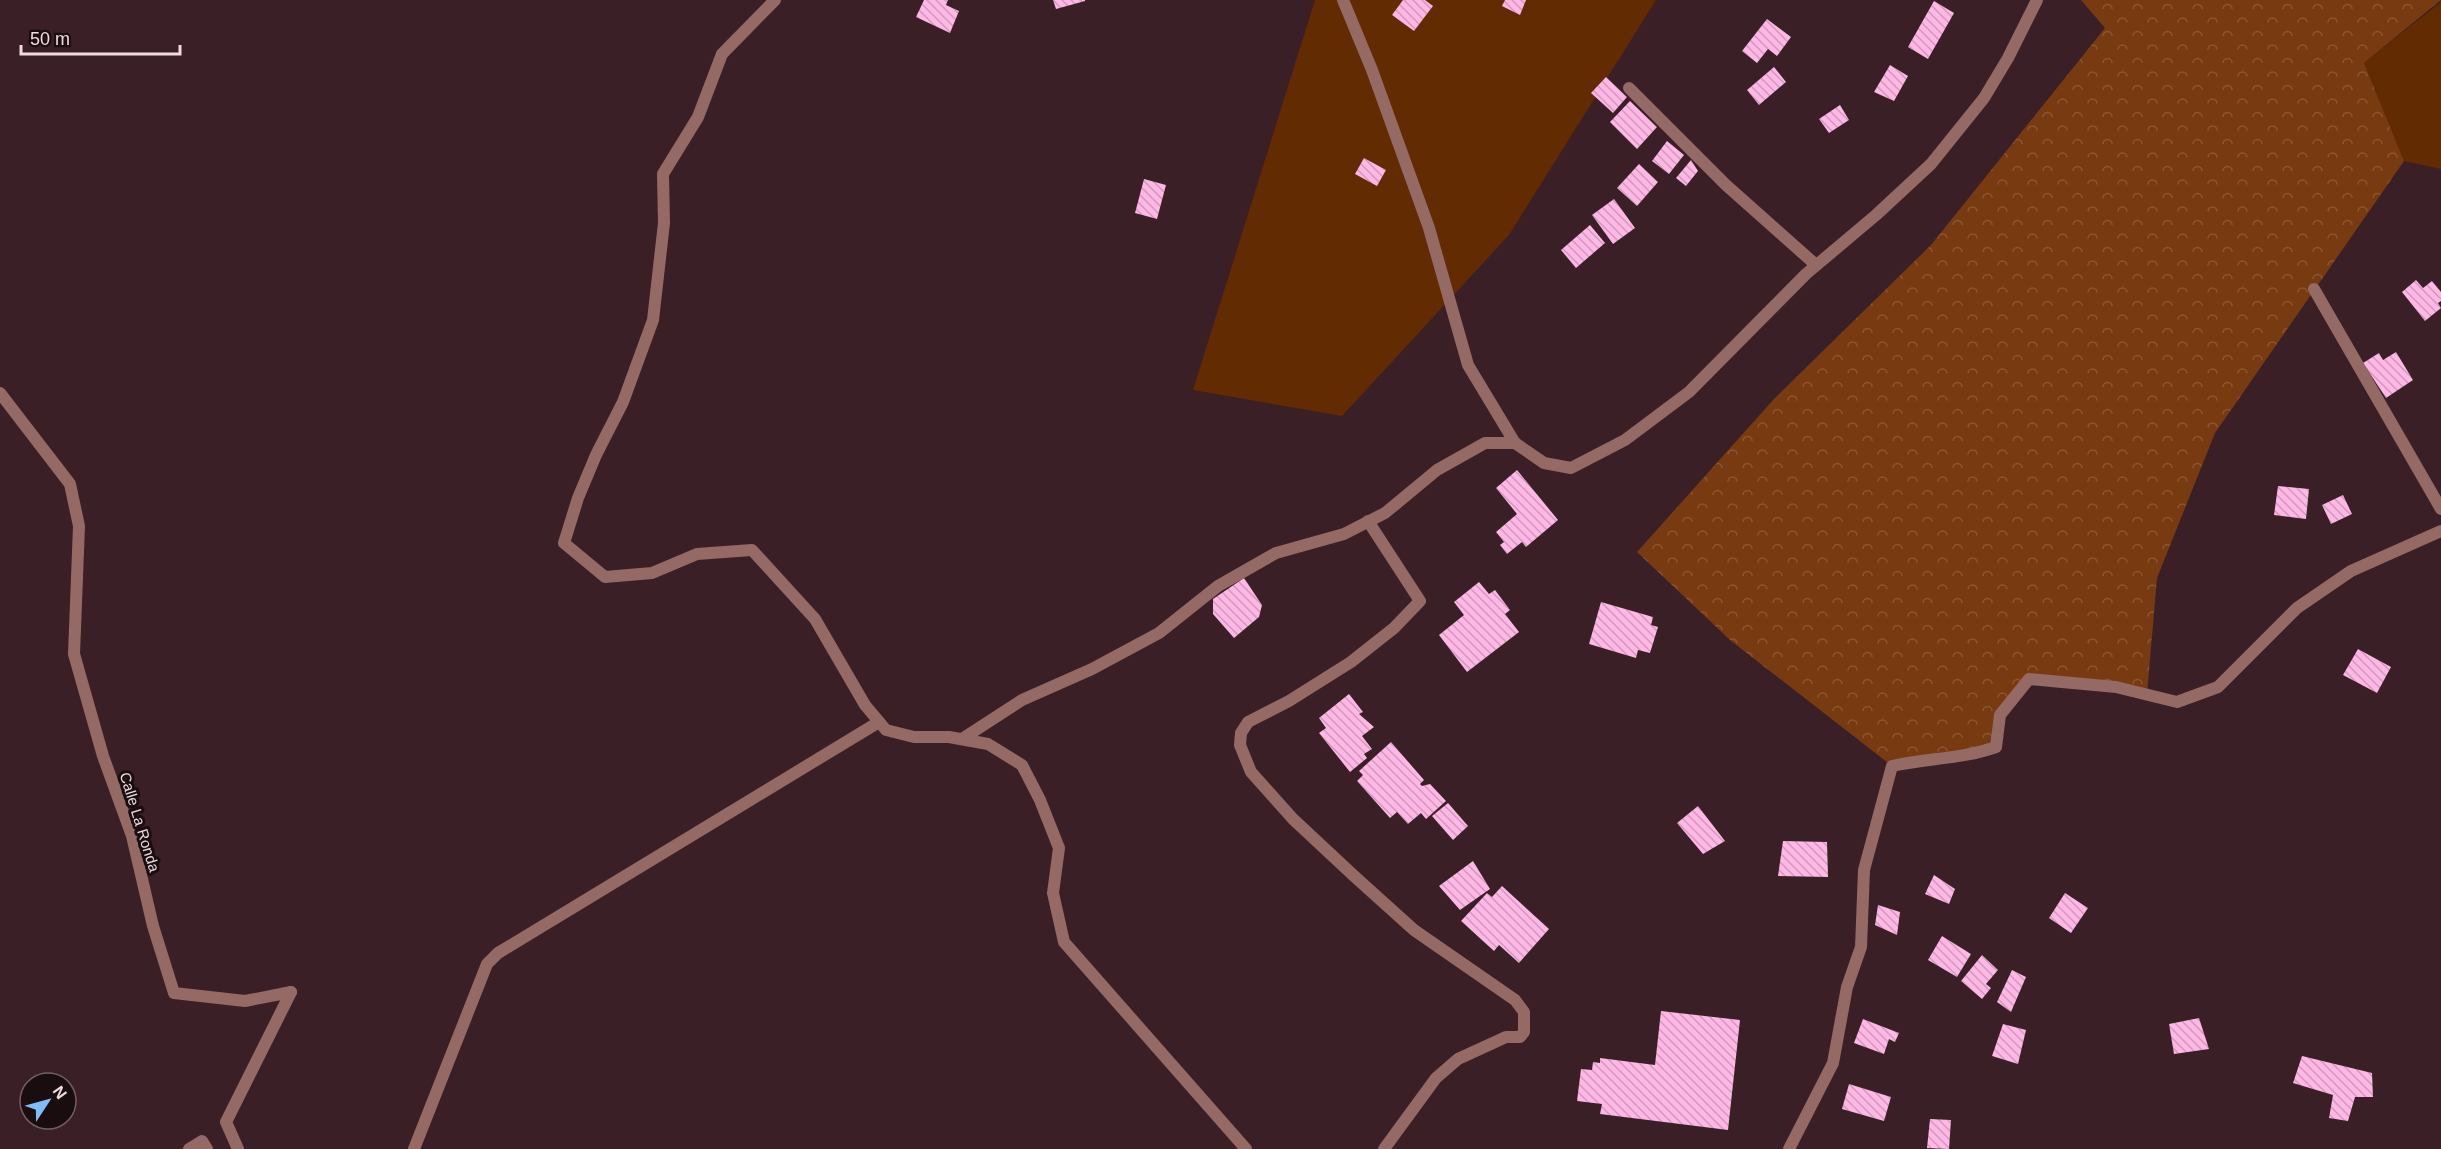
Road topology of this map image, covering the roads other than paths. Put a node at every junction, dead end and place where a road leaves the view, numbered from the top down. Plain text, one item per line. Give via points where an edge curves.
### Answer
1 (775, 0) edge
2 (1343, 0) edge
3 (2037, 0) edge
4 (1629, 88) dead end
5 (1816, 265) junction
6 (2314, 289) dead end
7 (0, 393) edge
8 (1515, 443) junction
9 (2441, 509) edge
10 (1368, 521) junction
11 (2441, 531) edge
12 (879, 722) junction
13 (962, 739) junction
14 (189, 1149) edge
15 (207, 1149) edge
16 (238, 1149) edge
17 (414, 1149) edge
18 (1246, 1149) edge
19 (1383, 1149) edge
20 (1789, 1149) edge

1 - 12 street via 722,54 698,117 663,174 664,223 653,320 623,402 578,498 564,543 605,577 652,573 697,554 752,550 815,619
2 - 8 street via 1429,228 1467,365
3 - 5 street via 1984,98 1944,147 1876,215
4 - 5 street via 1726,185
5 - 8 street via 1689,392 1625,440 1571,468 1544,463
6 - 9 street
7 - 16 street, Calle La Ronda via 70,484 79,526 74,654 102,756 132,836 174,993 245,1000 291,992 226,1122
8 - 10 street via 1485,443 1437,470 1385,513
10 - 13 street via 1344,534 1276,553 1218,586 1159,633 1022,700
10 - 19 street via 1420,601 1394,628 1351,662 1248,722 1241,733 1244,761 1293,819 1414,930 1515,1000 1524,1012 1524,1032 1520,1037 1506,1037 1458,1059 1437,1078
11 - 20 street via 2351,571 2297,608 2218,687 2177,702 2116,687 2029,679 2000,715 1996,747 1970,756 1922,759 1892,766 1864,870 1861,947 1847,987 1833,1064
12 - 13 street via 886,730 914,737
12 - 17 street via 498,953 487,964
13 - 18 street via 988,744 1022,765 1059,848 1053,893 1064,942
14 - 15 street via 202,1141

